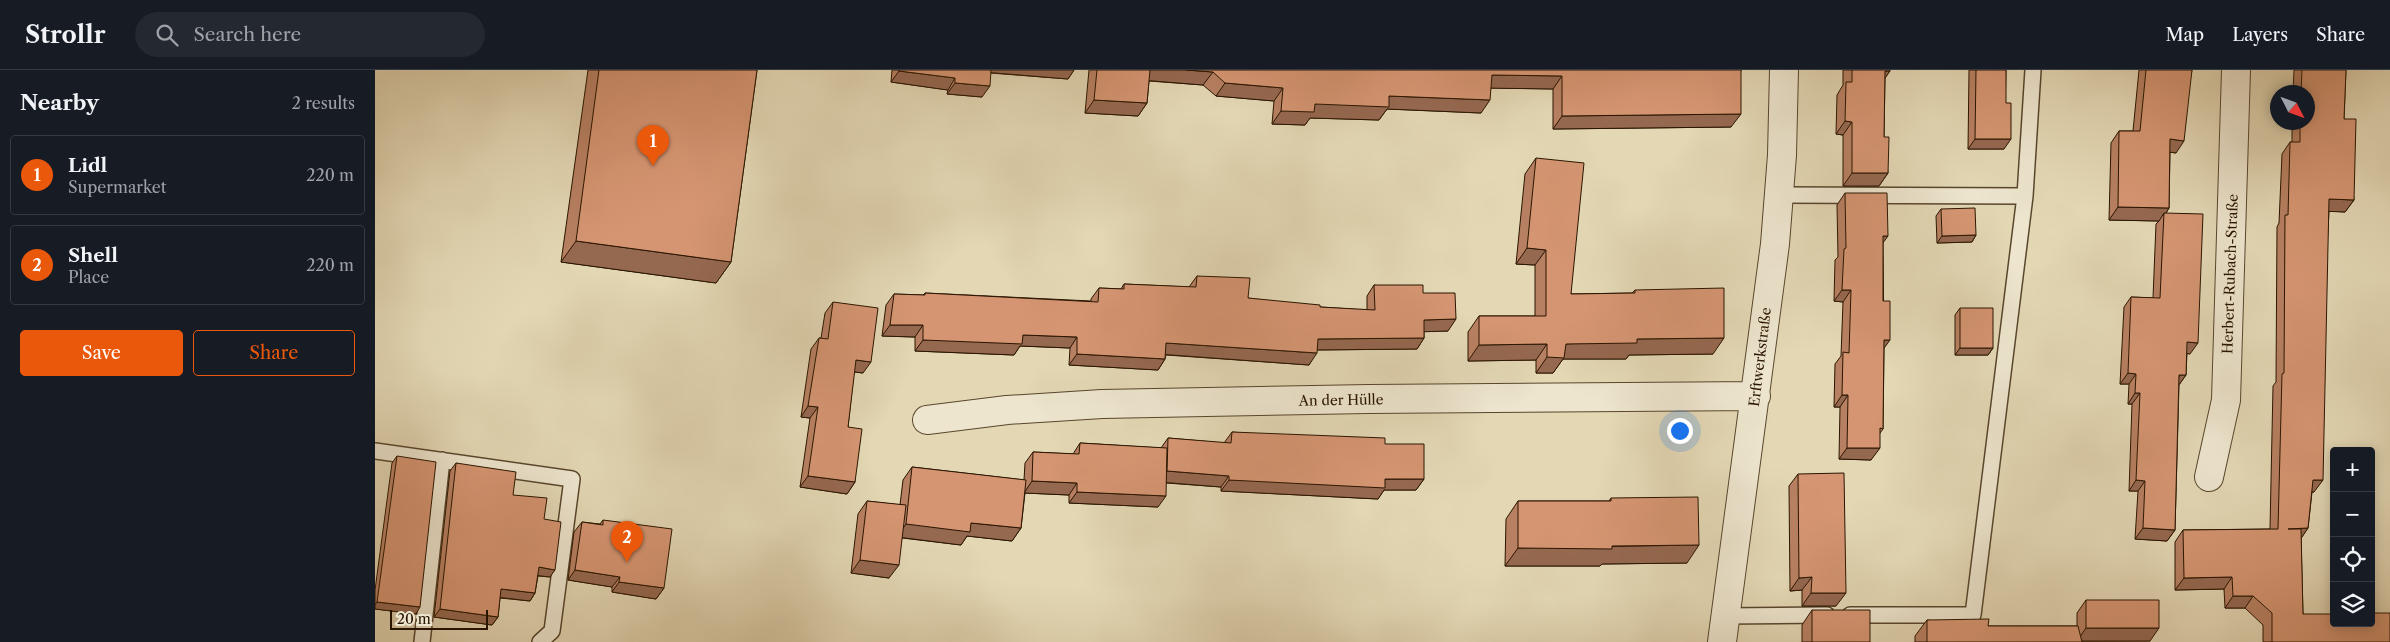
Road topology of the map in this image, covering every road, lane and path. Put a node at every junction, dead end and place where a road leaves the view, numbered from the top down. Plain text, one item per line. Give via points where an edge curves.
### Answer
1 (1784, 70) edge
2 (2033, 70) edge
3 (2236, 70) edge
4 (1779, 195) junction
5 (2025, 196) junction
6 (1756, 396) junction
7 (927, 420) dead end
8 (375, 452) edge
9 (442, 460) junction
10 (2209, 477) dead end
11 (1723, 629) edge
12 (422, 642) edge
13 (540, 642) edge

1 - 4 street, Erftwerkstraße
2 - 5 lane
3 - 10 street, Herbert-Rubach-Straße via 2226,400
4 - 5 lane
4 - 6 street, Erftwerkstraße
5 - 11 lane via 1973,615
6 - 7 street, An der Hülle via 1102,404 1007,410
6 - 11 street, Erftwerkstraße
8 - 9 lane
9 - 12 lane
9 - 13 lane via 573,479 552,631

